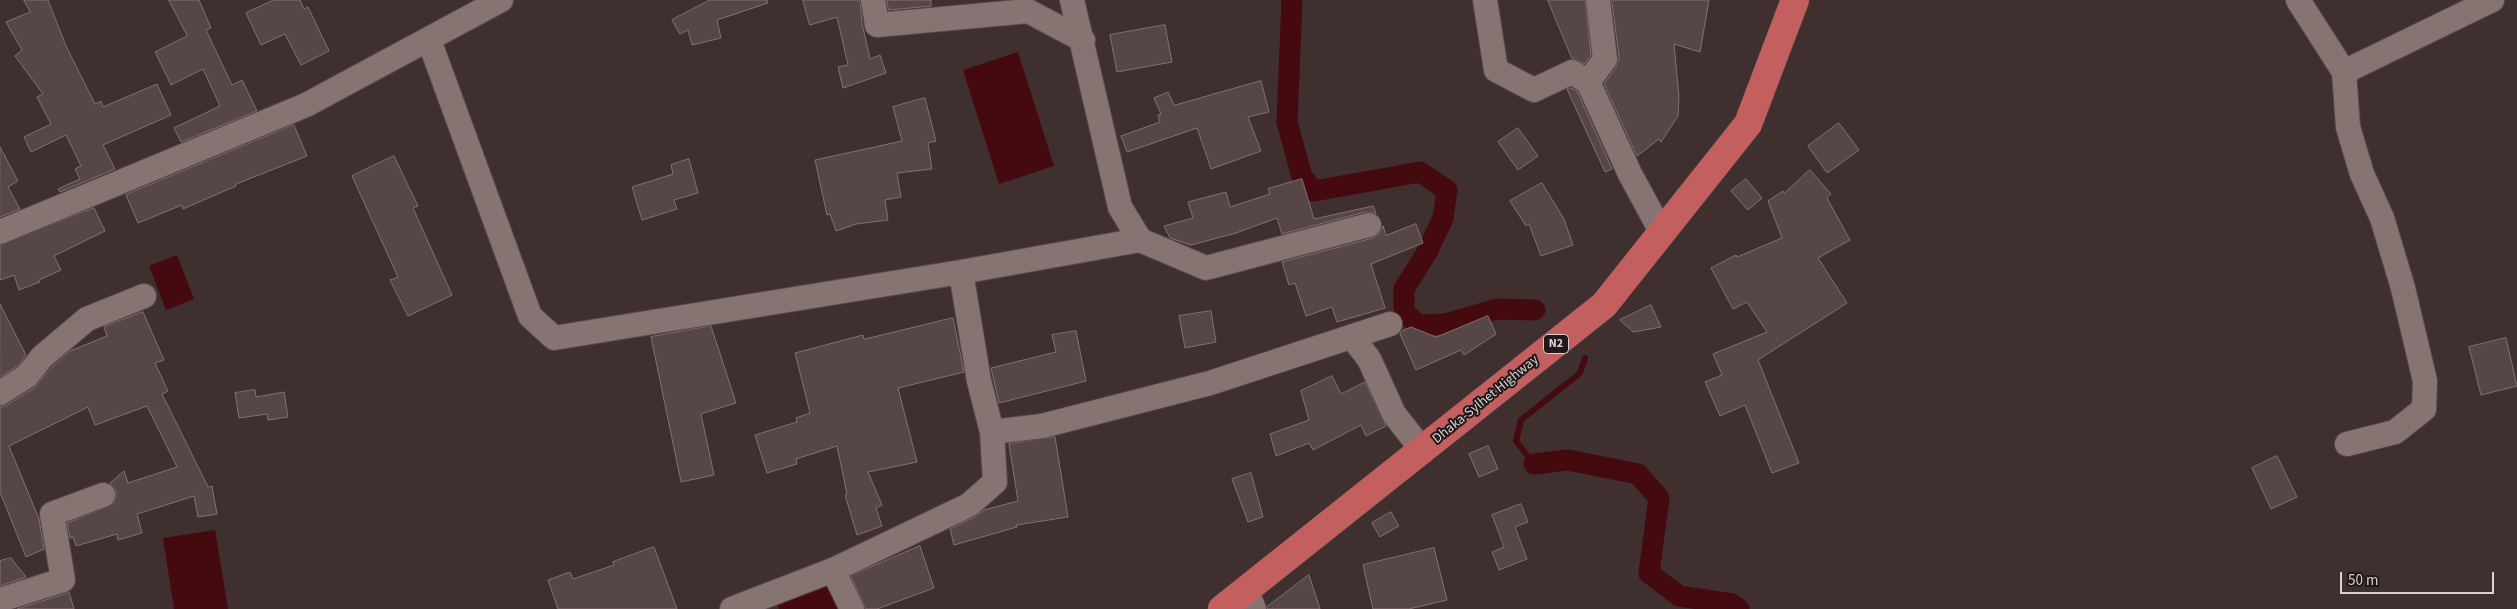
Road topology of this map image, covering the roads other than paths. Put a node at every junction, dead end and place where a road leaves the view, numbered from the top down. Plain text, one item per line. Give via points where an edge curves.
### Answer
1 (501, 0) edge
2 (873, 0) edge
3 (1072, 0) edge
4 (1485, 0) edge
5 (1598, 0) edge
6 (1795, 0) edge
7 (2298, 0) edge
8 (2492, 0) edge
9 (429, 40) junction
10 (1083, 40) junction
11 (2344, 72) junction
12 (1588, 82) junction
13 (1368, 225) dead end
14 (0, 232) edge
15 (1662, 233) junction
16 (1140, 240) junction
17 (961, 272) junction
18 (144, 296) dead end
19 (1390, 324) dead end
20 (1352, 337) junction
21 (0, 393) edge
22 (992, 432) junction
23 (2347, 444) dead end
24 (1423, 451) junction
25 (103, 495) dead end
26 (833, 570) junction
27 (0, 600) edge
28 (1250, 600) edge
29 (732, 609) edge
30 (852, 609) edge
31 (1222, 609) edge

1 - 9 street
2 - 10 street via 877,25 1028,11
3 - 10 street
4 - 12 street via 1496,70 1534,90 1572,72
5 - 12 street via 1605,59
6 - 15 highway, Dhaka-Sylhet Highway / N2 via 1748,124
7 - 11 street
8 - 11 street
9 - 14 street via 306,105
9 - 17 street via 530,316 554,338
10 - 16 street via 1120,206
11 - 23 street via 2348,126 2362,174 2382,218 2425,381 2424,409 2395,432
12 - 15 street via 1630,174
13 - 16 street via 1206,268
15 - 24 highway, Dhaka-Sylhet Highway / N2 via 1604,305
16 - 17 street
17 - 22 street via 979,381
18 - 21 street via 87,319 42,357 27,376
19 - 20 street
20 - 22 street via 1210,383 1042,426
20 - 24 street via 1369,359 1394,414
22 - 26 street via 994,482 969,505
24 - 28 highway, Dhaka-Sylhet Highway / N2
25 - 27 street via 52,514 63,580
26 - 29 street
26 - 30 street
28 - 31 highway, Dhaka-Sylhet Highway / N2

